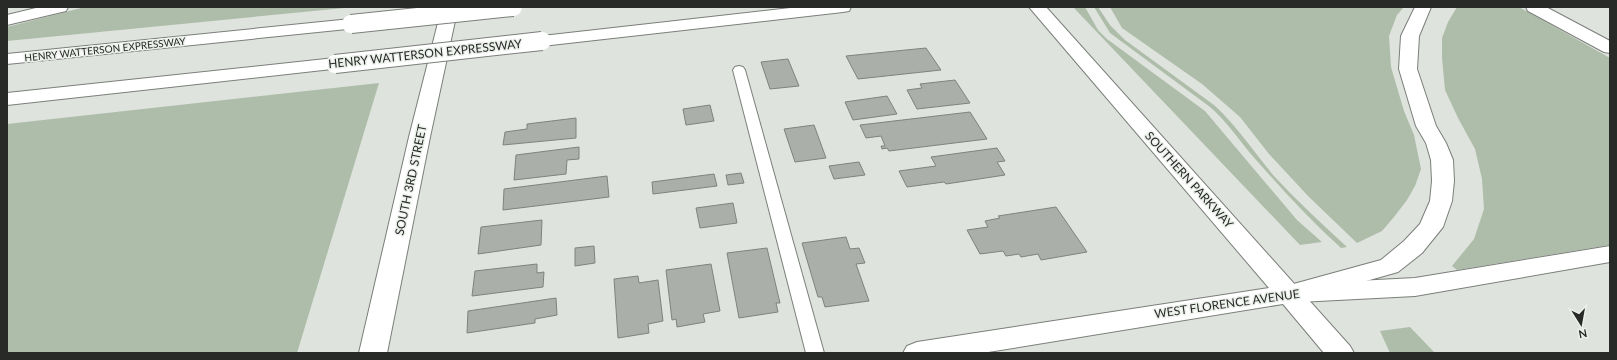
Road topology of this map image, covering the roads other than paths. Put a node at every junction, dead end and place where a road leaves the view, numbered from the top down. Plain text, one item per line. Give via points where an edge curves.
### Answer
1 (60, 7) edge
2 (450, 7) edge
3 (513, 7) edge
4 (843, 7) edge
5 (1037, 7) edge
6 (1423, 7) edge
7 (1534, 7) edge
8 (46, 9) edge
9 (7, 20) edge
10 (1610, 48) edge
11 (7, 59) edge
12 (739, 70) dead end
13 (7, 100) edge
14 (1610, 254) edge
15 (1288, 294) junction
16 (965, 349) edge
17 (373, 353) edge
18 (815, 353) edge
19 (917, 353) edge
20 (1340, 353) edge

1 - 8 main road
2 - 17 main road, SOUTH 3RD STREET
3 - 11 main road, HENRY WATTERSON EXPRESSWAY, bridge
4 - 13 main road, HENRY WATTERSON EXPRESSWAY, bridge
5 - 15 main road, SOUTHERN PARKWAY
6 - 15 main road via 1410,36 1408,69 1426,126 1442,160 1441,201 1431,227 1413,247 1389,266
7 - 10 main road
8 - 9 main road
12 - 18 lane
14 - 15 main road, WEST FLORENCE AVENUE via 1415,287
15 - 16 main road, WEST FLORENCE AVENUE
15 - 20 main road, SOUTHERN PARKWAY
16 - 19 main road, WEST FLORENCE AVENUE

